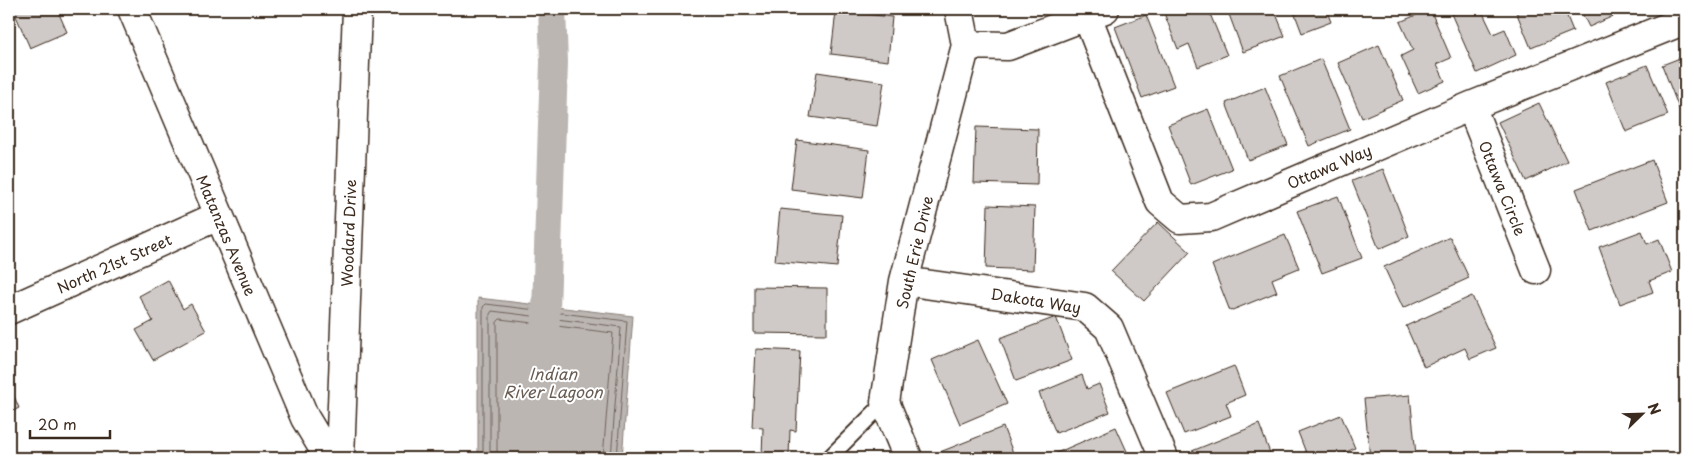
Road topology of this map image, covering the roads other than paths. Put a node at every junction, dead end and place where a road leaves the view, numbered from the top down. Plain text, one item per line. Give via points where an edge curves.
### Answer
1 (132, 9) edge
2 (357, 9) edge
3 (959, 9) edge
4 (1096, 13) edge
5 (1685, 20) edge
6 (966, 45) junction
7 (1471, 106) junction
8 (218, 216) junction
9 (1536, 270) dead end
10 (904, 281) junction
11 (9, 310) edge
12 (885, 402) junction
13 (329, 458) edge
14 (340, 458) edge
15 (829, 458) edge
16 (908, 458) edge
17 (1164, 458) edge

1 - 8 street, Matanzas Avenue
2 - 14 street, Woodard Drive
3 - 6 street
4 - 6 street via 1008,46
4 - 7 street, Ottawa Way via 1160,202 1180,219 1211,217
5 - 7 street, Ottawa Way
6 - 10 street, South Erie Drive
7 - 9 street, Ottawa Circle
8 - 11 street, North 21st Street
8 - 13 street, Matanzas Avenue via 305,418
10 - 12 street, South Erie Drive
10 - 17 street, Dakota Way via 1086,306 1109,328
12 - 15 lane
12 - 16 street

